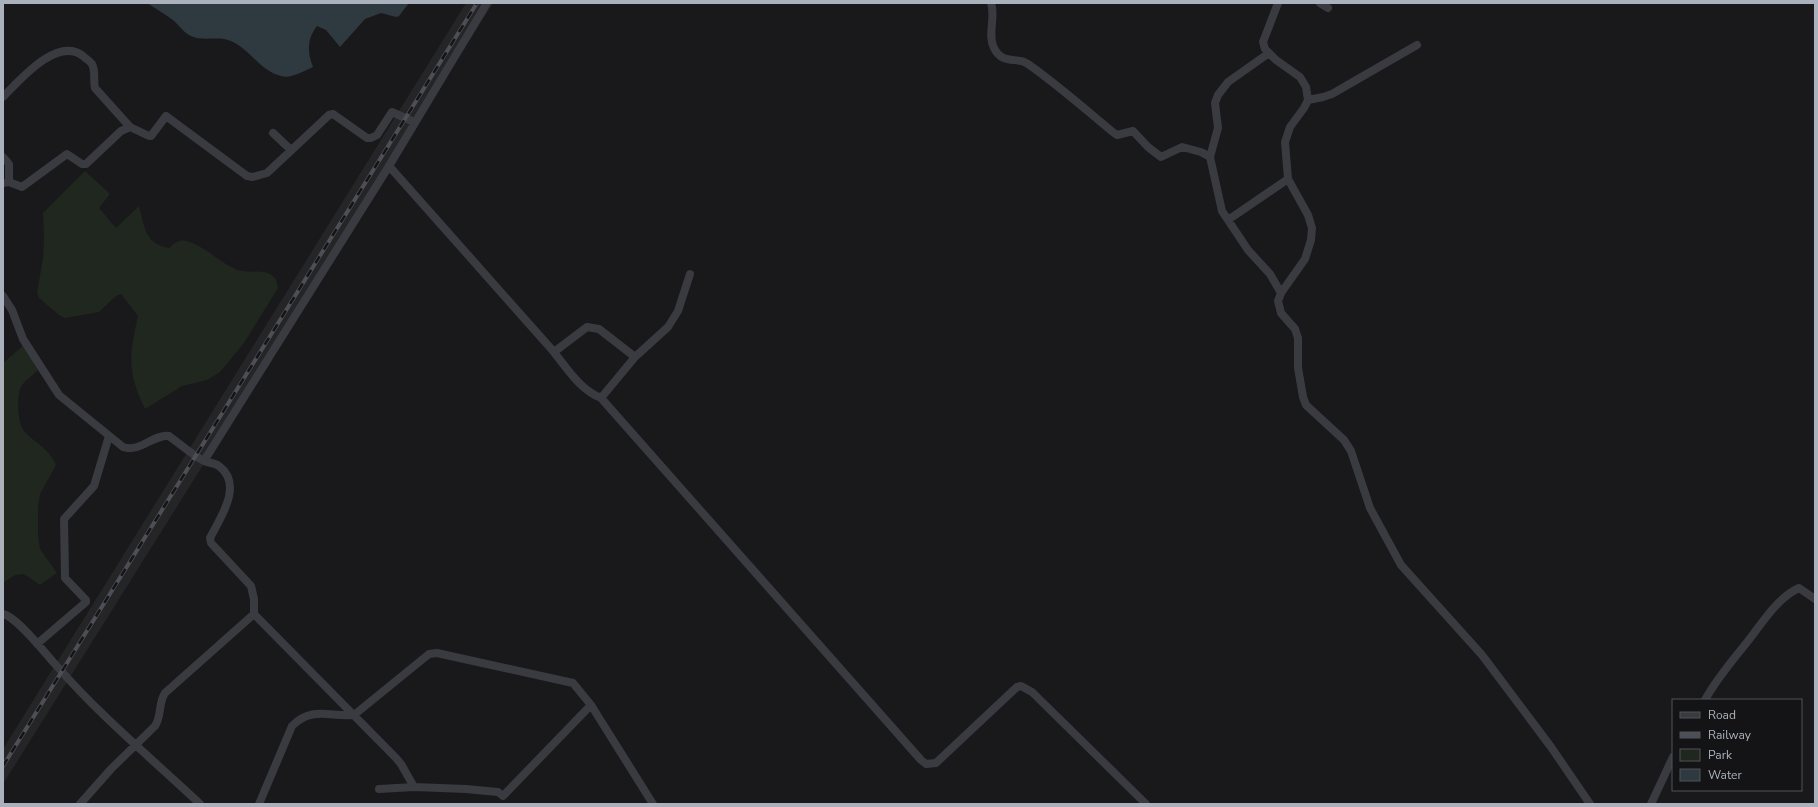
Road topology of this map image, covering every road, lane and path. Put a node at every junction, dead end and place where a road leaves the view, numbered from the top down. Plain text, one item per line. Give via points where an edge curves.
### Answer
1 (487, 3) edge
2 (990, 3) edge
3 (1278, 3) edge
4 (1320, 3) edge
5 (1328, 8) dead end
6 (1417, 45) dead end
7 (1269, 53) junction
8 (3, 97) edge
9 (1308, 100) junction
10 (414, 122) junction
11 (130, 127) junction
12 (273, 133) dead end
13 (291, 150) junction
14 (3, 157) edge
15 (1210, 157) junction
16 (389, 166) junction
17 (1288, 179) junction
18 (6, 182) edge
19 (1228, 220) junction
20 (690, 274) dead end
21 (1281, 293) junction
22 (3, 296) edge
23 (554, 352) junction
24 (635, 357) junction
25 (601, 398) junction
26 (109, 436) junction
27 (204, 461) junction
28 (1815, 599) edge
29 (3, 614) edge
30 (254, 614) junction
31 (37, 644) junction
32 (1706, 699) edge
33 (590, 705) junction
34 (354, 715) junction
35 (135, 746) junction
36 (1672, 759) edge
37 (414, 787) junction
38 (379, 789) dead end
39 (80, 804) edge
40 (200, 804) edge
41 (259, 804) edge
42 (653, 804) edge
43 (1146, 804) edge
44 (1590, 804) edge
45 (1650, 804) edge

1 - 10 street
2 - 15 street via 993,11 992,42 1005,60 1027,63 1114,133 1117,135 1133,131 1161,156 1182,148 1201,152
3 - 7 street via 1263,42
4 - 5 street
6 - 9 street via 1332,94
7 - 9 street via 1300,78 1306,87
7 - 15 street via 1228,82 1218,95 1215,103 1218,128
8 - 11 street via 44,59 72,50 91,62 96,88
9 - 17 street via 1290,127 1285,142
10 - 13 street via 392,112 377,135 367,138 333,114 329,114
10 - 16 street
11 - 13 street via 151,136 168,116 247,176 253,177 267,173
11 - 18 street via 121,131 86,164 67,154 22,187
12 - 13 street
14 - 18 street via 9,164
15 - 19 street via 1220,206
16 - 23 street
16 - 27 street
17 - 19 street
17 - 21 street via 1308,215 1312,228 1305,259
19 - 21 street via 1248,250 1270,274
20 - 24 street via 672,322
21 - 44 street via 1278,308 1295,329 1298,338 1298,368 1306,405 1344,440 1351,451 1370,508 1395,556 1482,655
22 - 26 street via 12,310 23,339 56,392
23 - 24 street via 588,327 594,327
23 - 25 street via 580,385
24 - 25 street
25 - 43 street via 926,764 936,763 1021,686 1032,692
26 - 27 street via 128,449 133,449 159,437 169,436
26 - 31 street via 94,486 64,519 65,578 86,602
27 - 30 street via 218,465 230,483 227,503 210,538 211,543 251,586 254,593
28 - 32 street via 1799,588 1776,606 1714,684
29 - 31 street via 11,616
30 - 34 street
30 - 35 street via 165,694 161,700 158,722
31 - 35 street
33 - 34 street via 577,686 566,680 437,653 429,654
33 - 37 street via 503,796 498,792
33 - 42 street
34 - 37 street via 401,764
34 - 41 street via 317,713 299,719 292,726
35 - 39 street
35 - 40 street
36 - 45 street
37 - 38 street

